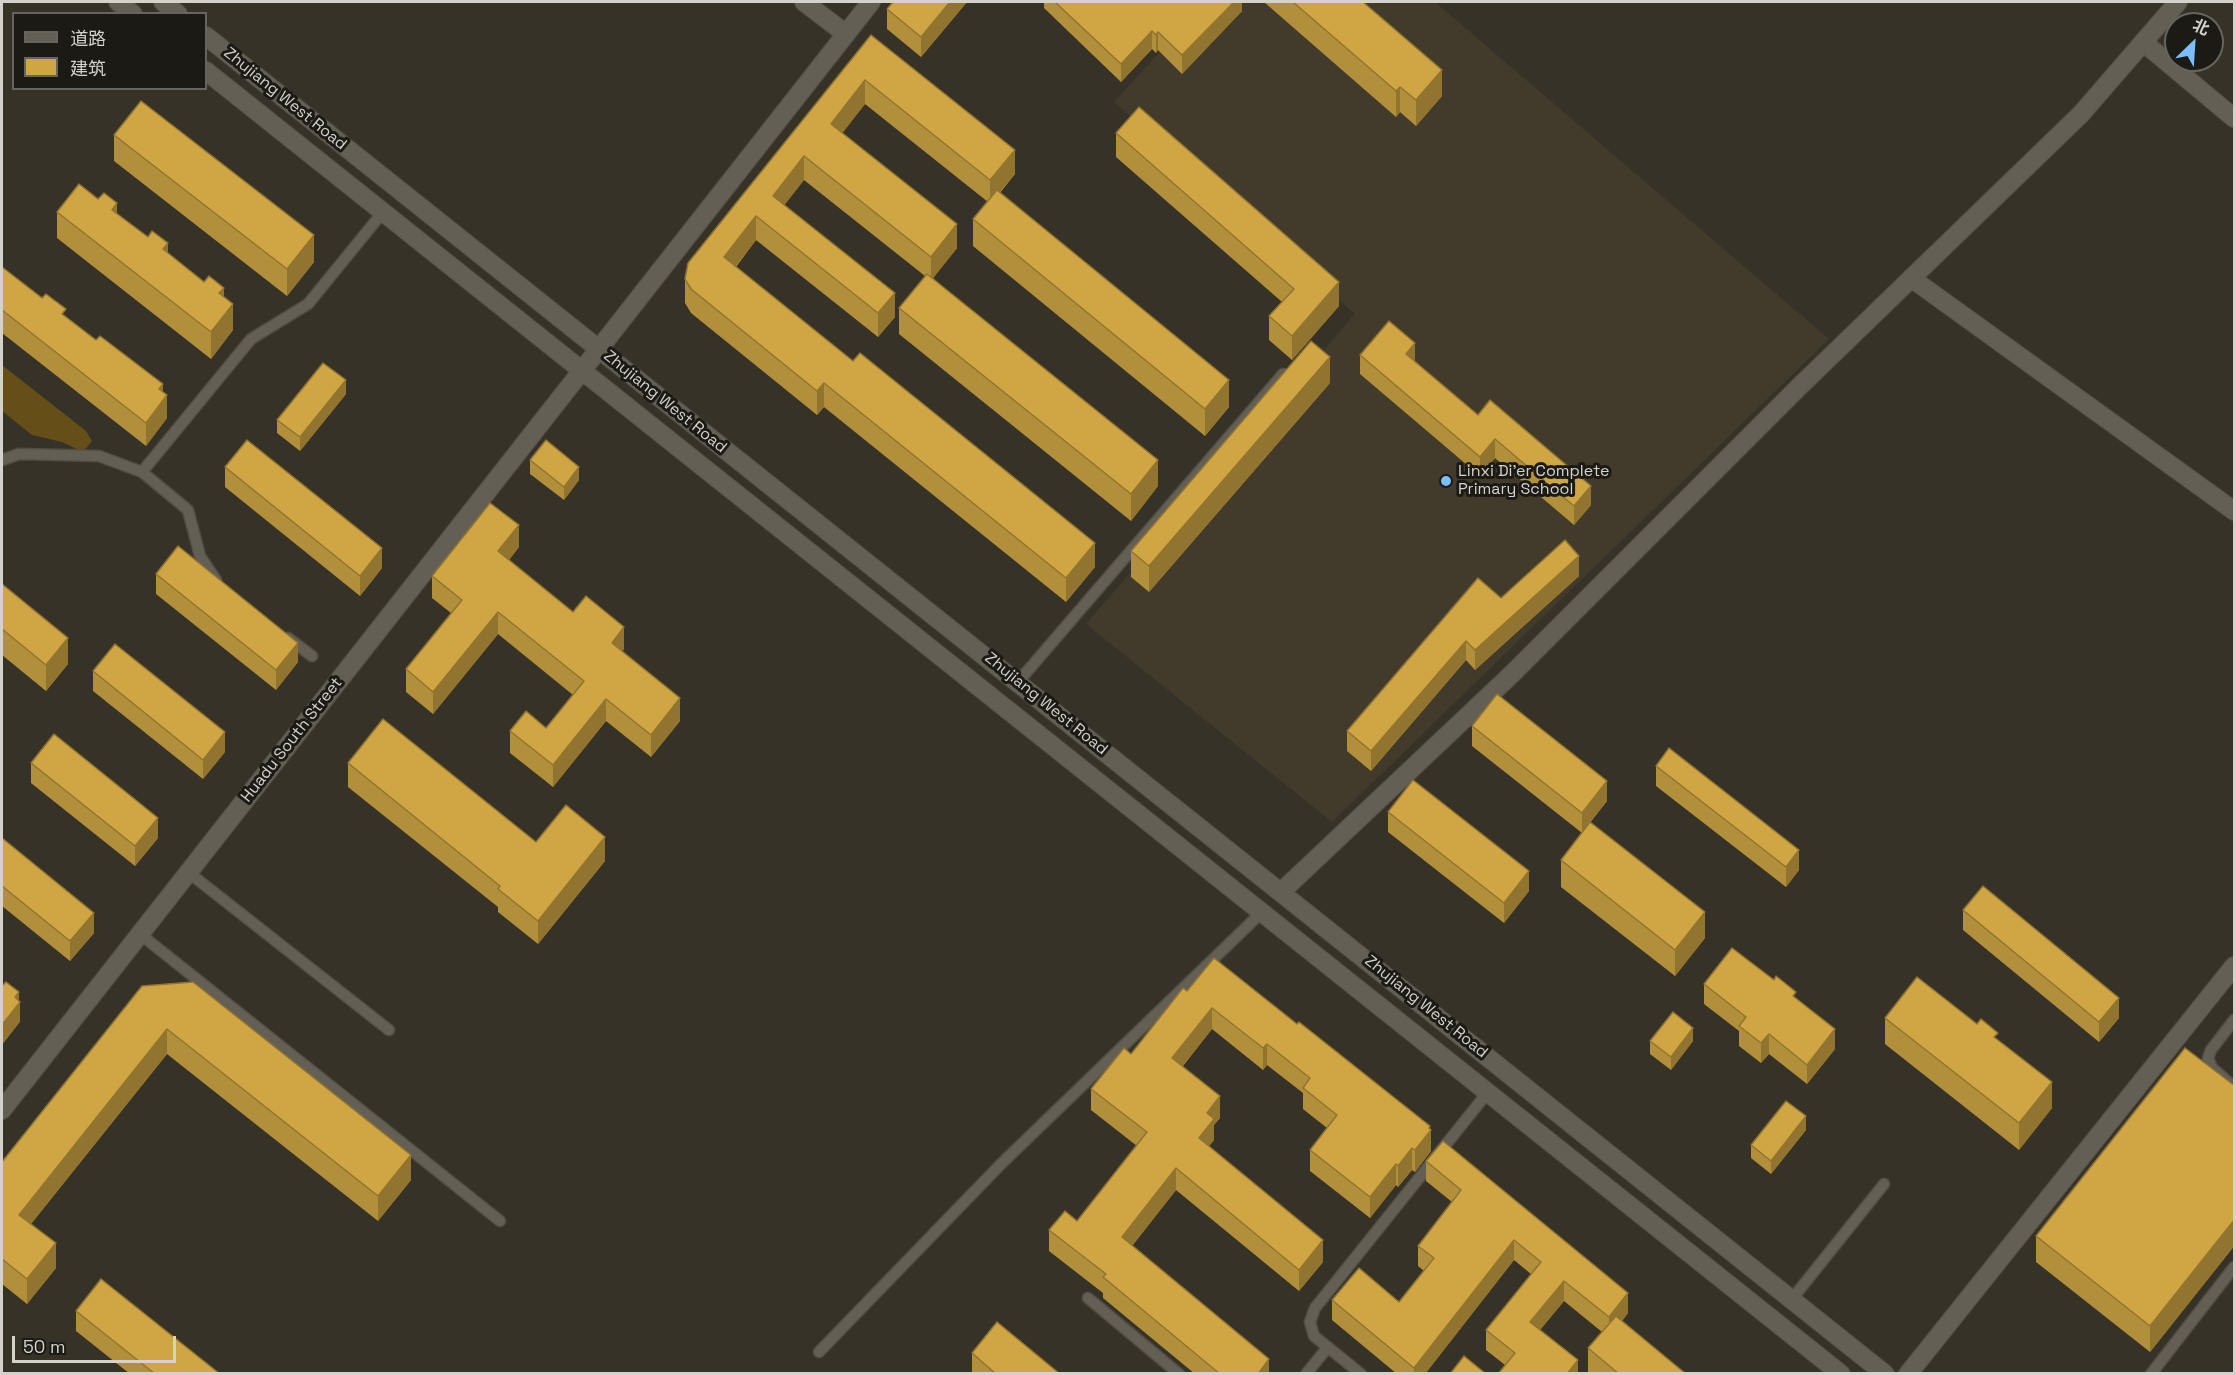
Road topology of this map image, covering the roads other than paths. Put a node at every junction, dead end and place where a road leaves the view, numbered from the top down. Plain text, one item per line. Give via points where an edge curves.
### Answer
1 (118, 2) edge
2 (163, 2) edge
3 (804, 2) edge
4 (871, 2) edge
5 (2178, 2) edge
6 (130, 12) edge
7 (176, 12) edge
8 (846, 34) junction
9 (207, 37) edge
10 (2143, 42) junction
11 (207, 72) edge
12 (2235, 118) edge
13 (383, 212) junction
14 (1911, 278) junction
15 (599, 349) junction
16 (582, 371) junction
17 (1282, 374) edge
18 (2, 460) edge
19 (142, 472) junction
20 (2235, 511) edge
21 (220, 586) edge
22 (275, 628) edge
23 (312, 656) dead end
24 (1018, 682) junction
25 (188, 872) junction
26 (1281, 892) junction
27 (1262, 912) junction
28 (140, 934) junction
29 (2235, 966) edge
30 (2235, 1020) edge
31 (389, 1030) dead end
32 (2235, 1087) edge
33 (1488, 1092) junction
34 (2, 1110) edge
35 (1884, 1184) dead end
36 (500, 1221) dead end
37 (2235, 1267) edge
38 (1088, 1298) dead end
39 (1792, 1299) junction
40 (1328, 1347) junction
41 (819, 1352) dead end
42 (1179, 1374) edge
43 (1306, 1374) edge
44 (1360, 1374) edge
45 (1841, 1374) edge
46 (1885, 1374) edge
47 (1908, 1374) edge
48 (2151, 1374) edge

1 - 6 main road
2 - 7 main road
3 - 8 main road
4 - 8 main road, Huadu South Street
5 - 10 main road
8 - 15 main road, Huadu South Street
9 - 15 main road, Zhujiang West Road
10 - 12 main road
10 - 14 main road via 2081,114
11 - 13 main road, Zhujiang West Road
13 - 16 main road, Zhujiang West Road
13 - 19 lane via 308,304 251,339
14 - 20 main road
14 - 26 main road via 1513,673
15 - 16 main road, Huadu South Street
15 - 24 main road, Zhujiang West Road
16 - 25 main road, Huadu South Street
16 - 27 main road, Zhujiang West Road
17 - 24 lane
18 - 19 lane via 19,454 99,456
19 - 21 lane via 188,510 200,556
22 - 23 lane
24 - 26 main road, Zhujiang West Road
25 - 28 main road, Huadu South Street
25 - 31 lane
26 - 39 main road, Zhujiang West Road
27 - 33 main road, Zhujiang West Road
27 - 41 lane via 1001,1164
28 - 34 main road, Huadu South Street
28 - 36 lane
29 - 47 main road
30 - 32 lane via 2208,1058 2212,1068
33 - 40 lane via 1315,1308 1310,1322 1314,1336
33 - 45 main road, Zhujiang West Road
35 - 39 lane
37 - 48 lane
38 - 42 lane
39 - 46 main road, Zhujiang West Road
40 - 43 lane
40 - 44 lane

